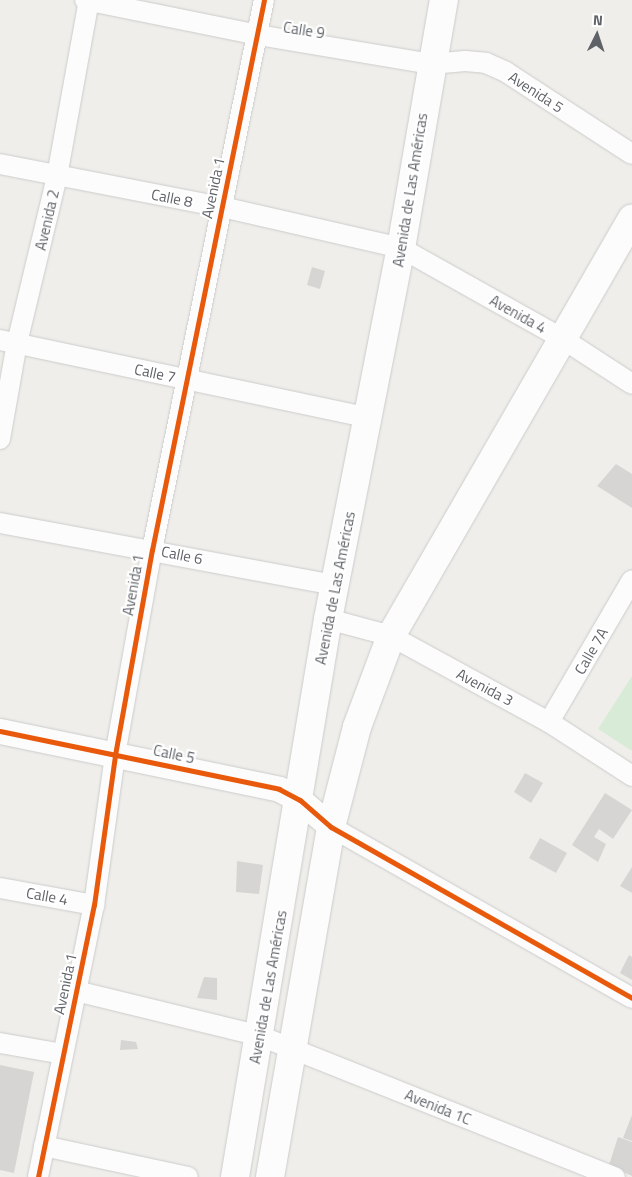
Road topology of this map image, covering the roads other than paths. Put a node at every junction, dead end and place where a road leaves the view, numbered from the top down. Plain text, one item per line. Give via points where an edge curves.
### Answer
1 (88, 0) edge
2 (264, 0) edge
3 (444, 0) edge
4 (258, 35) junction
5 (430, 64) junction
6 (632, 154) edge
7 (0, 164) edge
8 (57, 176) junction
9 (222, 207) junction
10 (632, 219) edge
11 (402, 248) junction
12 (563, 339) junction
13 (9, 342) edge
14 (189, 380) junction
15 (632, 384) edge
16 (369, 418) junction
17 (0, 439) edge
18 (0, 523) edge
19 (152, 550) junction
20 (632, 580) edge
21 (335, 585) junction
22 (328, 618) junction
23 (391, 636) junction
24 (549, 722) junction
25 (0, 731) edge
26 (115, 755) junction
27 (632, 776) edge
28 (300, 800) junction
29 (331, 827) junction
30 (0, 888) edge
31 (94, 905) junction
32 (76, 991) junction
33 (632, 998) edge
34 (260, 1036) junction
35 (0, 1043) edge
36 (292, 1049) junction
37 (63, 1054) junction
38 (44, 1146) junction
39 (38, 1177) edge
40 (188, 1177) edge
41 (235, 1177) edge
42 (270, 1177) edge
43 (616, 1177) edge

1 - 4 street, Calle 9
1 - 8 street, Avenida 2
2 - 4 street, Avenida 1
3 - 5 main road, Avenida de Las Américas
4 - 5 street, Calle 9
4 - 9 street, Avenida 1
5 - 6 street, Avenida 5 via 465,60 486,63 506,72
5 - 11 main road, Avenida de Las Américas
7 - 8 street, Calle 8
8 - 9 street, Calle 8
8 - 13 street, Avenida 2
9 - 11 street, Calle 8
9 - 14 street, Avenida 1
10 - 12 main road
11 - 12 street, Avenida 4
11 - 16 main road, Avenida de Las Américas
12 - 15 street, Avenida 4
12 - 23 main road
13 - 14 street, Calle 7
13 - 17 street, Avenida 2
14 - 16 street, Calle 7
14 - 19 street, Avenida 1
16 - 21 main road, Avenida de Las Américas
18 - 19 street, Calle 6
19 - 21 street, Calle 6
19 - 26 street, Avenida 1
20 - 24 street, Calle 7A
21 - 22 main road, Avenida de Las Américas
22 - 23 street, Avenida 3
22 - 28 main road, Avenida de Las Américas
23 - 24 street, Avenida 3
23 - 29 main road via 357,727
24 - 27 street, Avenida 3
25 - 26 street, Calle 5
26 - 28 street, Calle 5 via 278,789
26 - 31 street, Avenida 1
28 - 29 street, Calle 5
28 - 34 main road, Avenida de Las Américas
29 - 33 street
29 - 36 main road
30 - 31 street, Calle 4
31 - 32 street, Avenida 1
32 - 34 street, Avenida 1C
32 - 37 street, Avenida 1
34 - 36 street, Avenida 1C
34 - 41 main road, Avenida de Las Américas
35 - 37 street
36 - 42 main road
36 - 43 street, Avenida 1C
37 - 38 street, Avenida 1
38 - 39 street, Avenida 1
38 - 40 street

